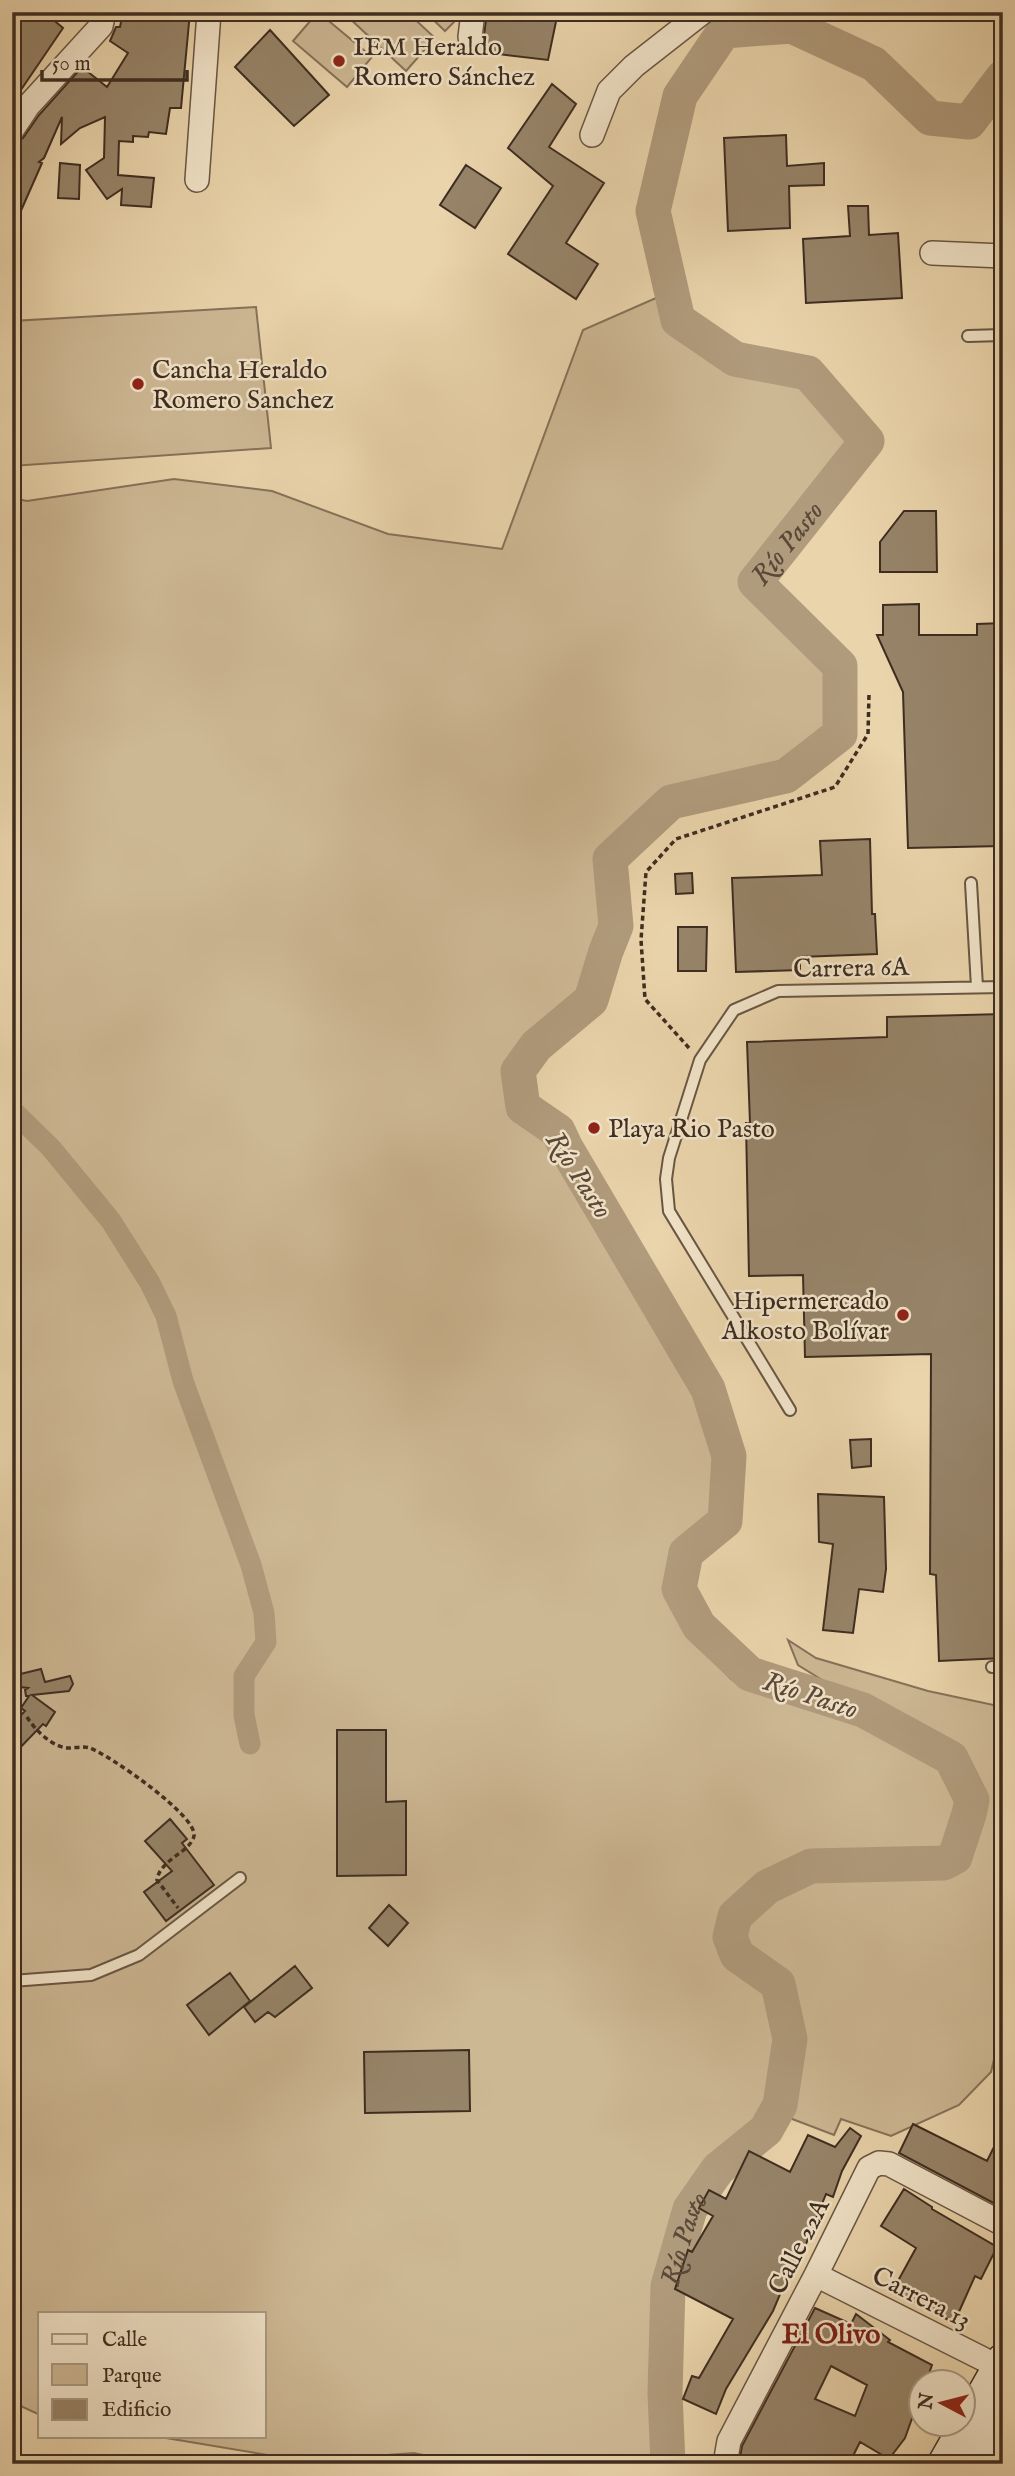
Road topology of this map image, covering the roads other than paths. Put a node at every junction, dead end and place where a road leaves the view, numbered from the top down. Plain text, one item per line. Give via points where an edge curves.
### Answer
1 (209, 12) edge
2 (473, 12) edge
3 (703, 12) edge
4 (103, 19) edge
5 (470, 37) dead end
6 (12, 130) edge
7 (593, 135) dead end
8 (197, 180) dead end
9 (932, 253) dead end
10 (1003, 256) edge
11 (1003, 335) edge
12 (968, 336) dead end
13 (971, 883) dead end
14 (1003, 986) edge
15 (977, 987) junction
16 (790, 1410) dead end
17 (240, 1878) dead end
18 (12, 1981) edge
19 (1003, 2224) edge
20 (816, 2275) junction
21 (1002, 2365) edge
22 (1003, 2422) edge
23 (725, 2464) edge
24 (944, 2464) edge
25 (980, 2464) edge

1 - 8 street
2 - 5 street
3 - 7 street via 634,66 610,91
4 - 6 street
9 - 10 street
11 - 12 lane
13 - 15 lane
14 - 15 lane, Carrera 6A
15 - 16 lane, Carrera 6A via 778,991 734,1010 700,1060 669,1158 668,1211
17 - 18 lane via 139,1955 91,1975
19 - 20 street, Calle 22A via 889,2164 879,2163 869,2168
20 - 21 street, Carrera 13
20 - 23 street, Calle 22A via 729,2441
21 - 24 main road
22 - 25 main road

